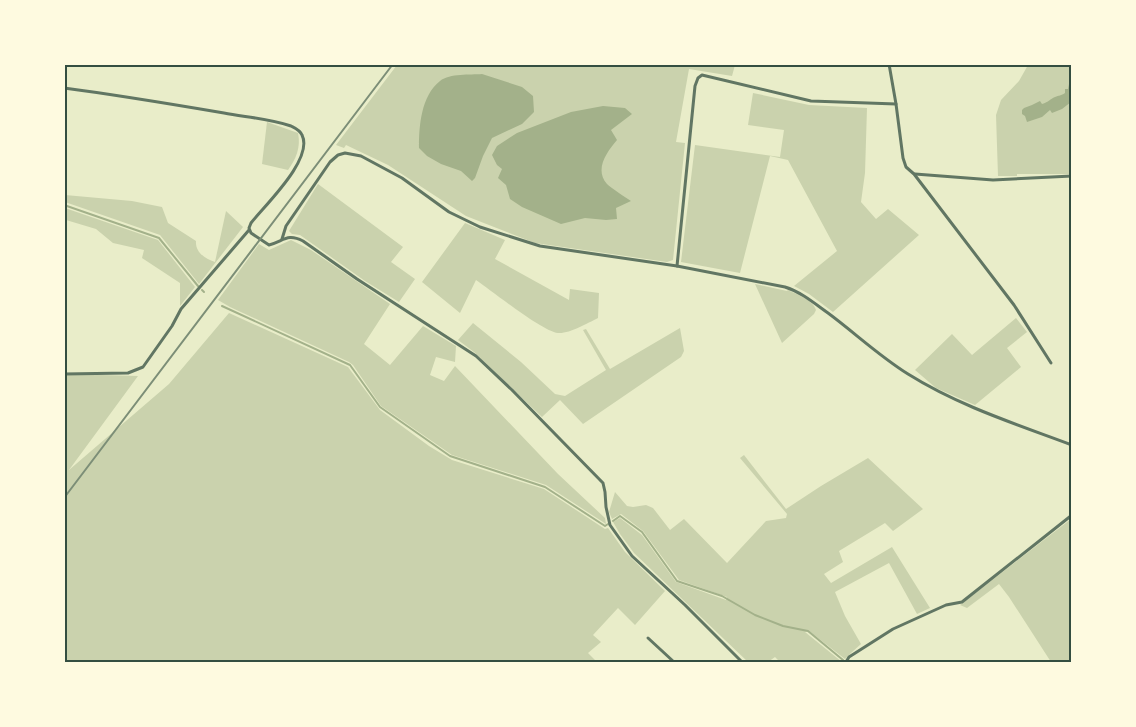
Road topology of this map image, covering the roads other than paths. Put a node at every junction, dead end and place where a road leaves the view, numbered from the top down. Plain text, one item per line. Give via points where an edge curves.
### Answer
1 (889, 64) edge
2 (64, 88) edge
3 (896, 104) junction
4 (914, 174) junction
5 (1071, 176) edge
6 (250, 231) junction
7 (282, 239) junction
8 (677, 266) junction
9 (1052, 363) dead end
10 (64, 374) edge
11 (1071, 445) edge
12 (1071, 515) edge
13 (648, 638) dead end
14 (674, 663) edge
15 (742, 663) edge
16 (846, 663) edge

1 - 3 street
2 - 6 street via 199,109 298,130 302,135 302,153 294,171 251,223
3 - 4 street via 903,158 906,168
3 - 8 street via 811,101 702,75 694,86
4 - 5 street via 993,180
4 - 9 street via 1014,305
6 - 7 street via 269,245
6 - 10 street via 181,309 143,367 128,373
7 - 8 street via 286,226 330,162 338,155 351,153 402,178 449,212 514,239
7 - 15 street via 303,241 483,363 603,483 610,525 632,556
8 - 11 street via 795,290 884,358 930,387 973,408
12 - 16 street via 962,602 893,628 849,657
13 - 14 street

